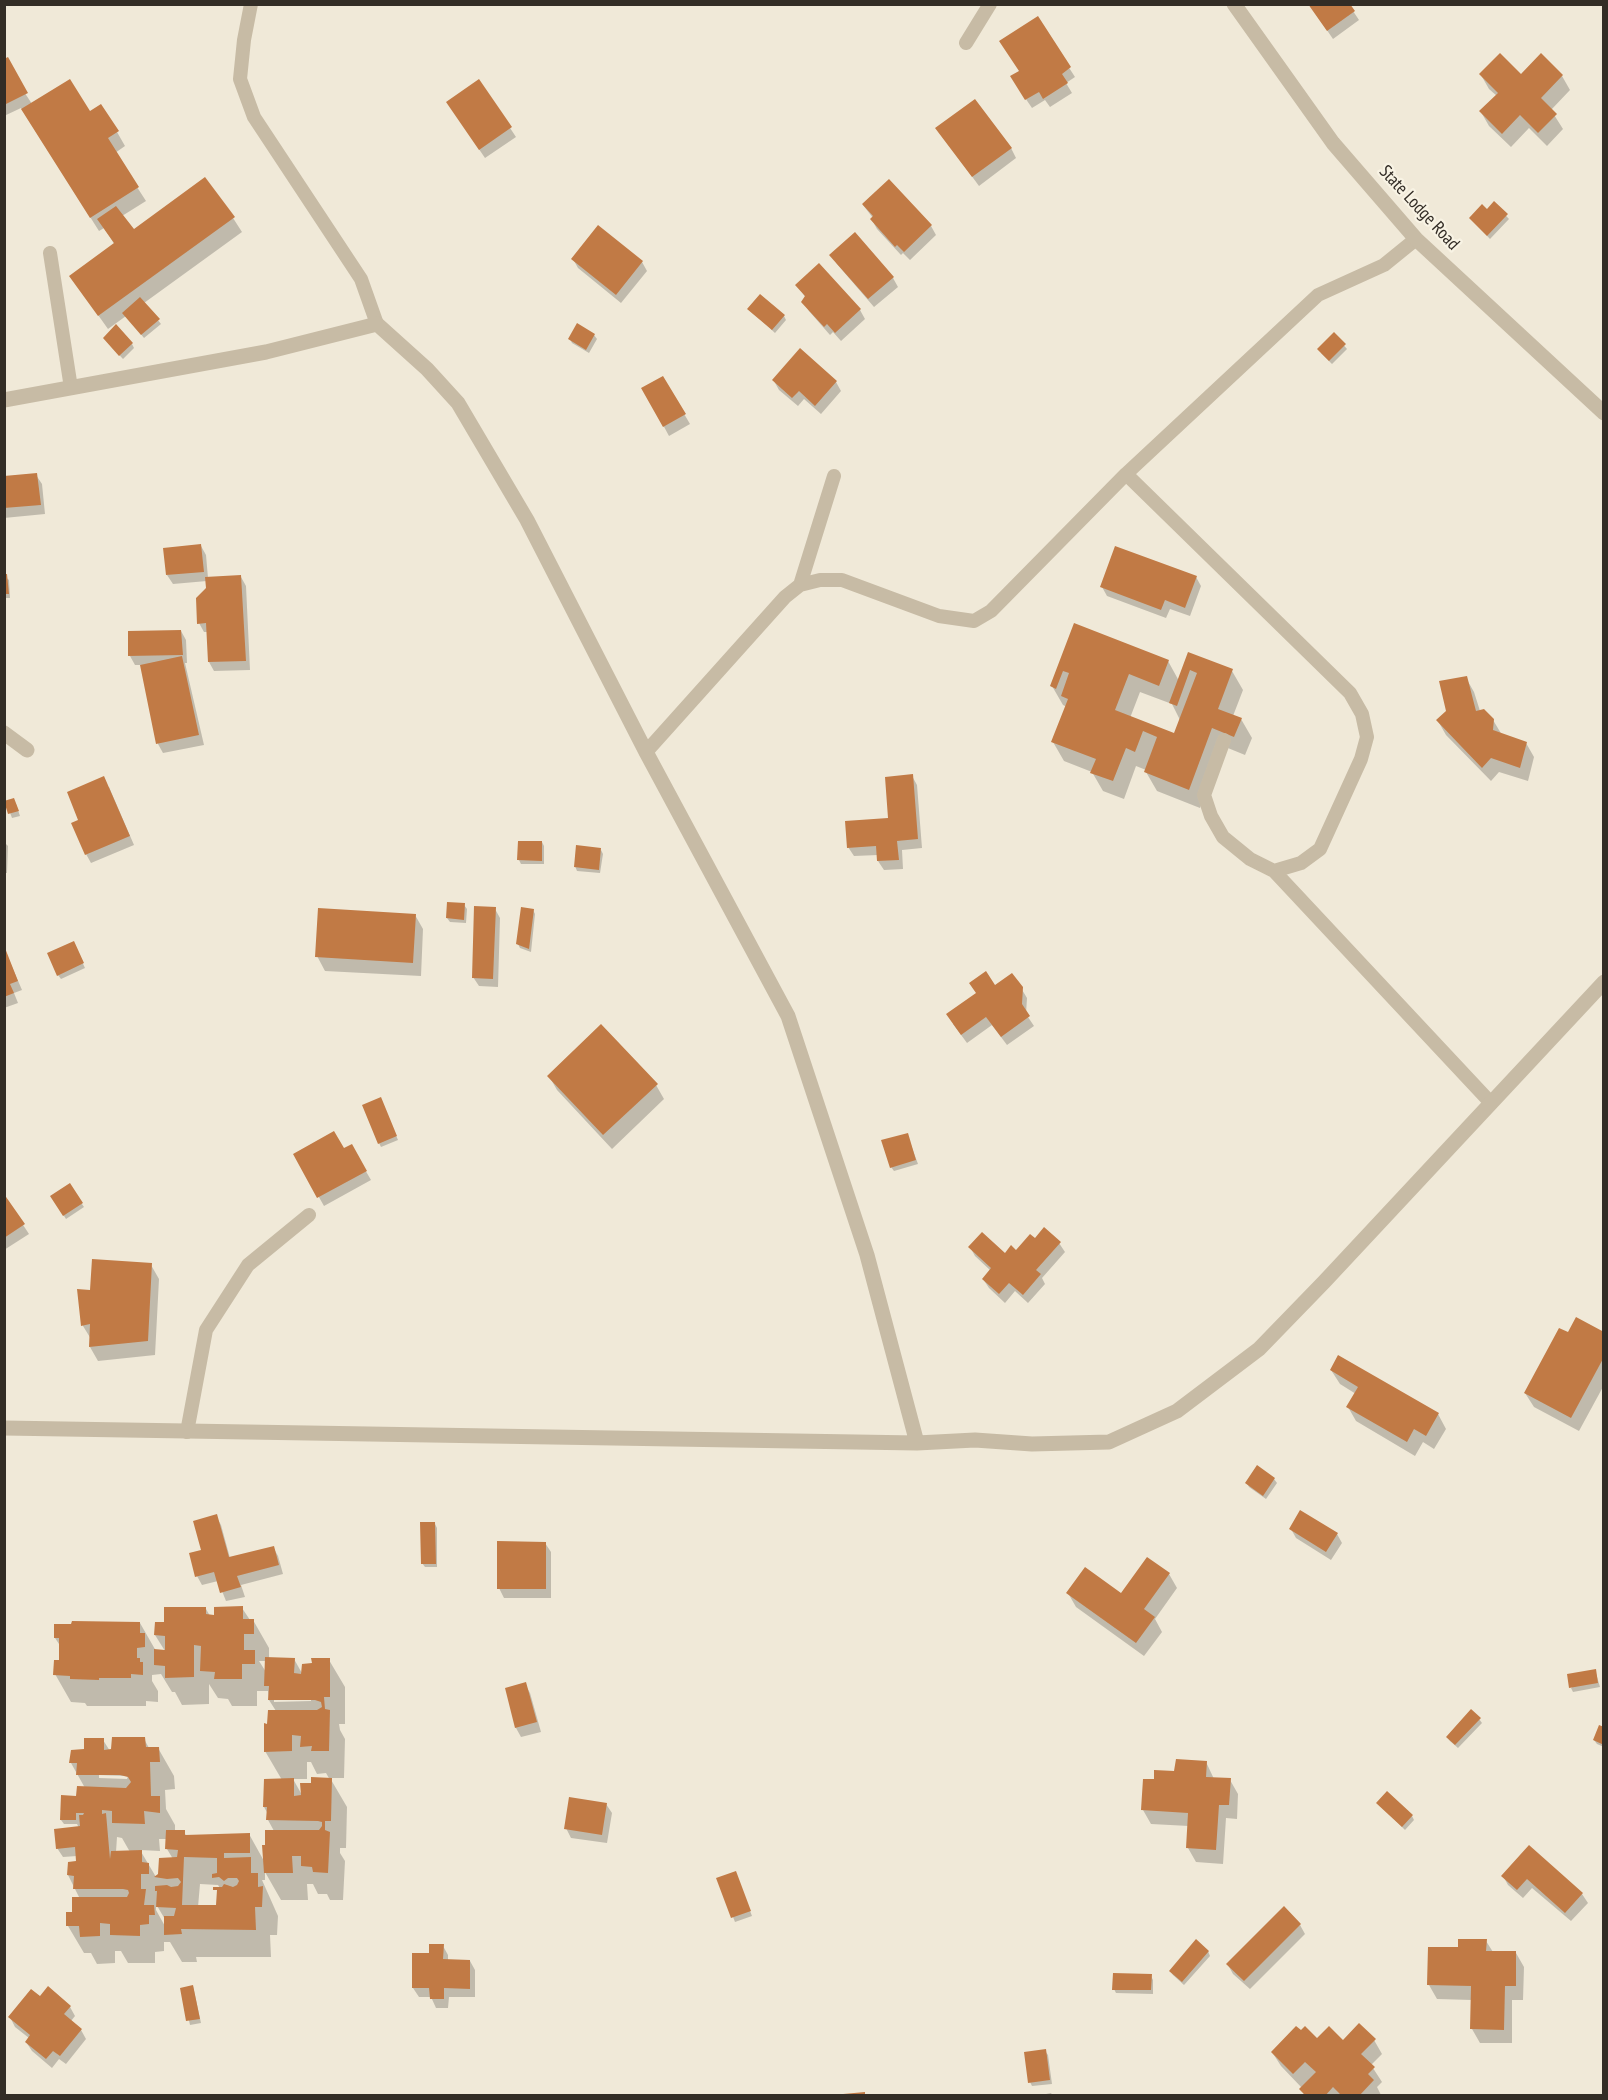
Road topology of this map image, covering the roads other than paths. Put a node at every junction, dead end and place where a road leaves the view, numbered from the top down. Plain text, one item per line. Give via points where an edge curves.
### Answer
1 (251, 4) edge
2 (990, 4) edge
3 (1234, 4) edge
4 (966, 43) dead end
5 (1416, 238) junction
6 (50, 253) dead end
7 (377, 324) junction
8 (71, 388) junction
9 (4, 400) edge
10 (1604, 413) edge
11 (1126, 474) junction
12 (834, 476) dead end
13 (800, 585) junction
14 (4, 733) edge
15 (1224, 741) dead end
16 (27, 750) dead end
17 (646, 752) junction
18 (1274, 871) junction
19 (1604, 982) edge
20 (1491, 1103) junction
21 (309, 1215) dead end
22 (4, 1428) edge
23 (187, 1432) junction
24 (917, 1443) junction

1 - 7 lane via 240,79 254,117 361,279
2 - 4 lane
3 - 5 street, State Lodge Road via 1333,143
5 - 10 street, State Lodge Road
5 - 11 lane via 1384,265 1318,295
6 - 8 lane
7 - 8 street via 266,352
7 - 17 street via 458,403 527,520
8 - 9 street
11 - 13 lane via 990,611 974,621 939,616 842,580
11 - 18 lane via 1350,693 1362,714 1367,737 1361,759 1320,849 1301,863
12 - 13 lane
13 - 17 lane
14 - 16 street
15 - 18 lane via 1204,795 1211,816 1223,837 1250,859
17 - 24 street via 788,1016 867,1255
18 - 20 lane
19 - 20 street
20 - 24 street via 1259,1349 1178,1411 1109,1442
21 - 23 lane via 248,1265 206,1330
22 - 23 street
23 - 24 street

